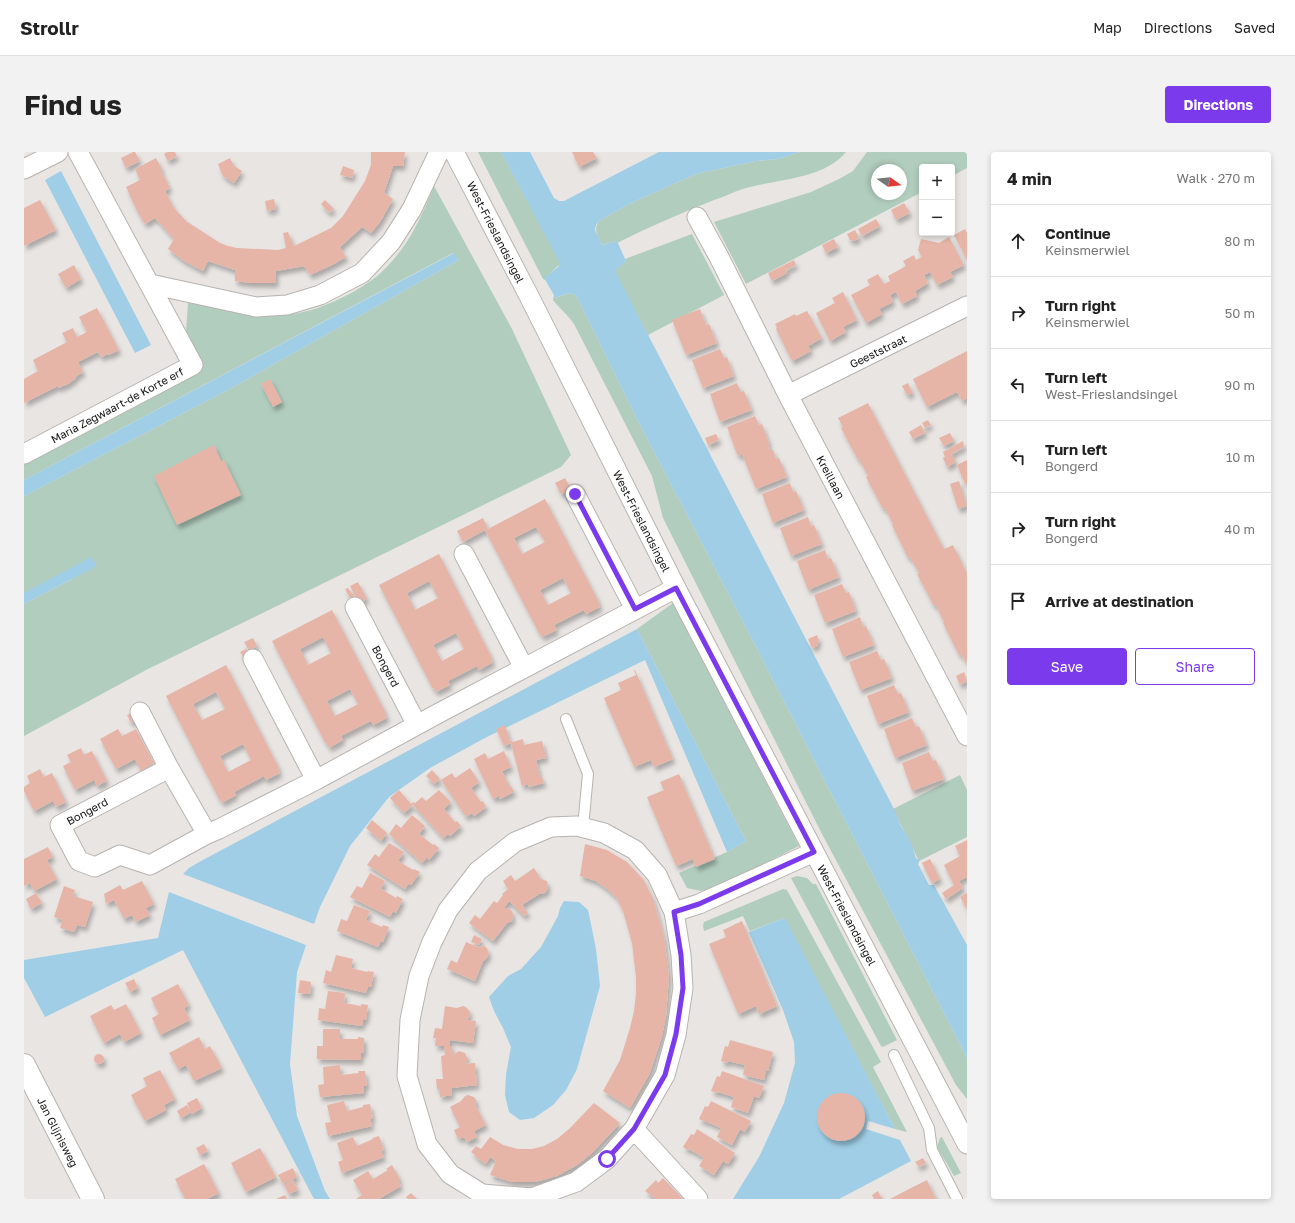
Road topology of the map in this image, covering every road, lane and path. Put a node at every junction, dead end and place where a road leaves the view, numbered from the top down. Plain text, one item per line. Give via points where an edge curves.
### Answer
1 (58, 152) edge
2 (78, 152) edge
3 (439, 152) edge
4 (454, 152) edge
5 (24, 169) edge
6 (697, 217) dead end
7 (150, 284) junction
8 (967, 306) edge
9 (788, 395) junction
10 (24, 454) edge
11 (575, 494) dead end
12 (464, 554) dead end
13 (676, 588) junction
14 (355, 607) dead end
15 (635, 609) junction
16 (252, 659) dead end
17 (524, 668) junction
18 (140, 712) dead end
19 (566, 719) dead end
20 (417, 725) junction
21 (967, 736) edge
22 (169, 768) junction
23 (316, 780) junction
24 (583, 827) junction
25 (207, 834) junction
26 (814, 852) junction
27 (674, 912) junction
28 (894, 1055) dead end
29 (24, 1065) edge
30 (634, 1129) junction
31 (967, 1144) edge
32 (93, 1199) edge
33 (698, 1199) edge
34 (957, 1199) edge

1 - 5 street
2 - 7 street
3 - 7 street via 412,209 391,242 362,273 320,295 287,304 256,307
4 - 13 street, West-Frieslandsingel
6 - 9 street, Kreillaan
7 - 10 street, Maria Zegwaart-de Korte erf via 193,365
8 - 9 street, Geeststraat
9 - 21 street, Kreillaan
11 - 15 street
12 - 17 street
13 - 15 street, Bongerd
13 - 26 street, West-Frieslandsingel
14 - 20 street, Bongerd
15 - 17 street, Bongerd
16 - 23 street
17 - 20 street, Bongerd
18 - 22 street
19 - 24 lane via 588,774
20 - 23 street, Bongerd
22 - 25 street
22 - 25 street, Bongerd via 60,825 80,861 95,867 120,855 150,865
23 - 25 street, Bongerd
24 - 27 street via 604,833 635,850 658,875
24 - 30 street via 551,827 515,842 478,871 448,910 419,976 410,1020 407,1076 427,1144 450,1174 482,1194 532,1198 576,1182 607,1159
26 - 27 street via 699,904
26 - 31 street, West-Frieslandsingel
27 - 30 street via 683,988 676,1034 665,1075
28 - 34 lane via 929,1128 932,1150
29 - 32 street, Jan Glijnisweg
30 - 33 street

